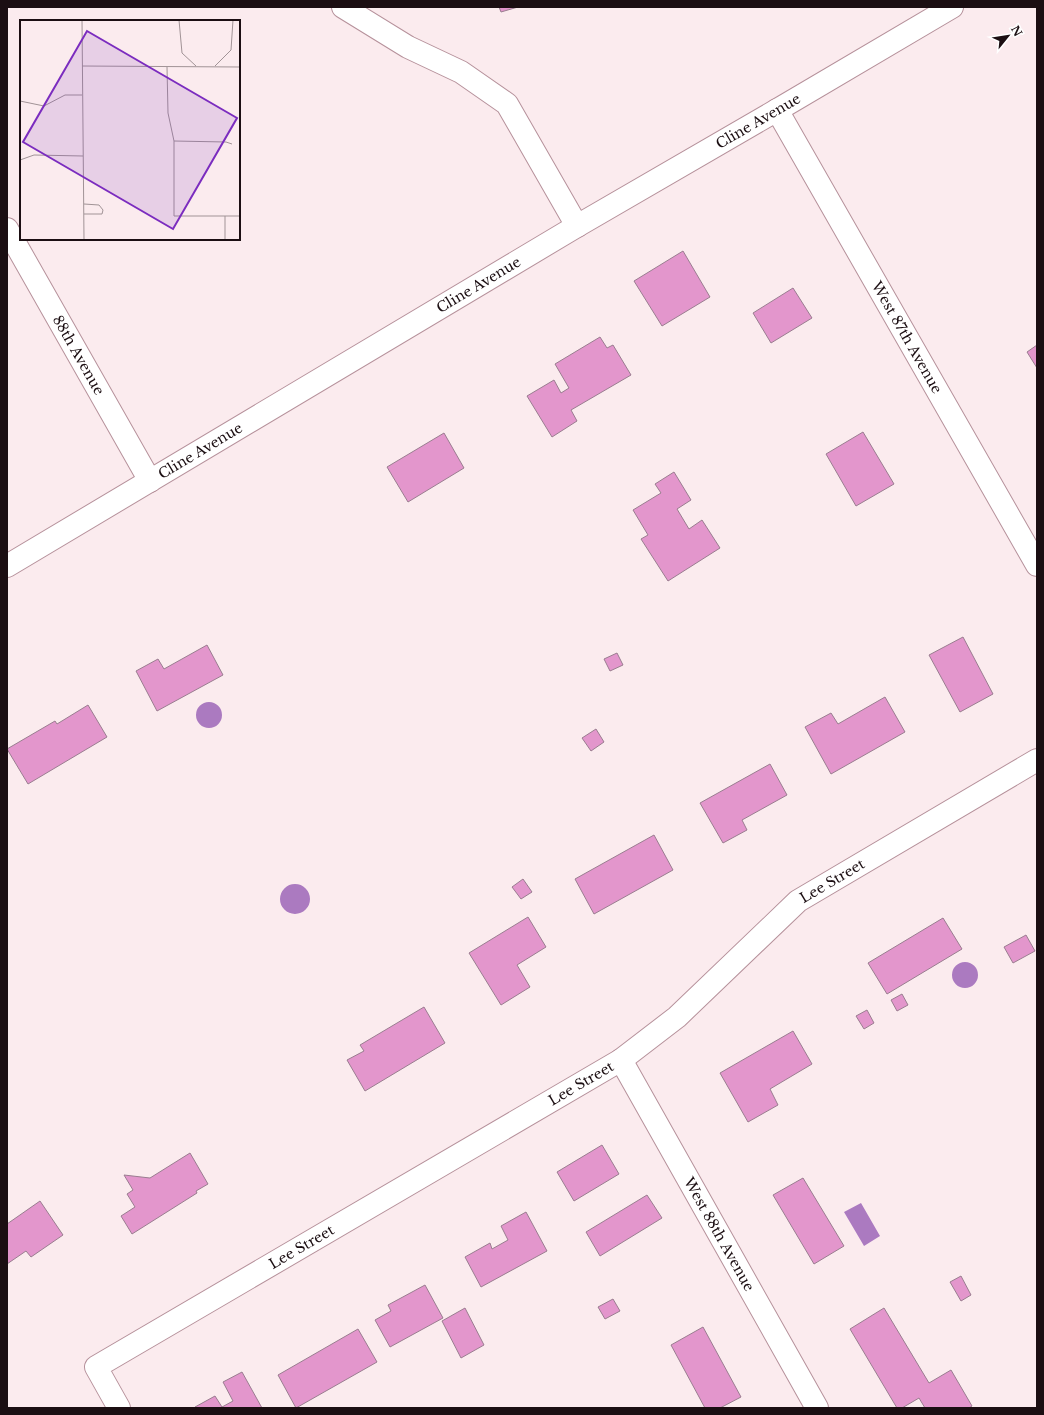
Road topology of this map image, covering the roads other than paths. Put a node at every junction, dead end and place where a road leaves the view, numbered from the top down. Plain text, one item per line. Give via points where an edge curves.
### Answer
1 (343, 7) edge
2 (952, 7) edge
3 (777, 110) junction
4 (577, 226) junction
5 (7, 229) edge
6 (150, 481) junction
7 (1037, 565) edge
8 (7, 566) edge
9 (1037, 760) edge
10 (621, 1060) junction
11 (119, 1408) edge
12 (817, 1408) edge

1 - 4 street via 408,47 461,72 507,104
2 - 3 street, Cline Avenue
3 - 4 street, Cline Avenue
3 - 7 street, West 87th Avenue
4 - 6 street, Cline Avenue
5 - 6 street, 88th Avenue
6 - 8 street, Cline Avenue
9 - 10 street, Lee Street via 798,901 677,1017
10 - 11 street, Lee Street via 96,1367
10 - 12 street, West 88th Avenue

